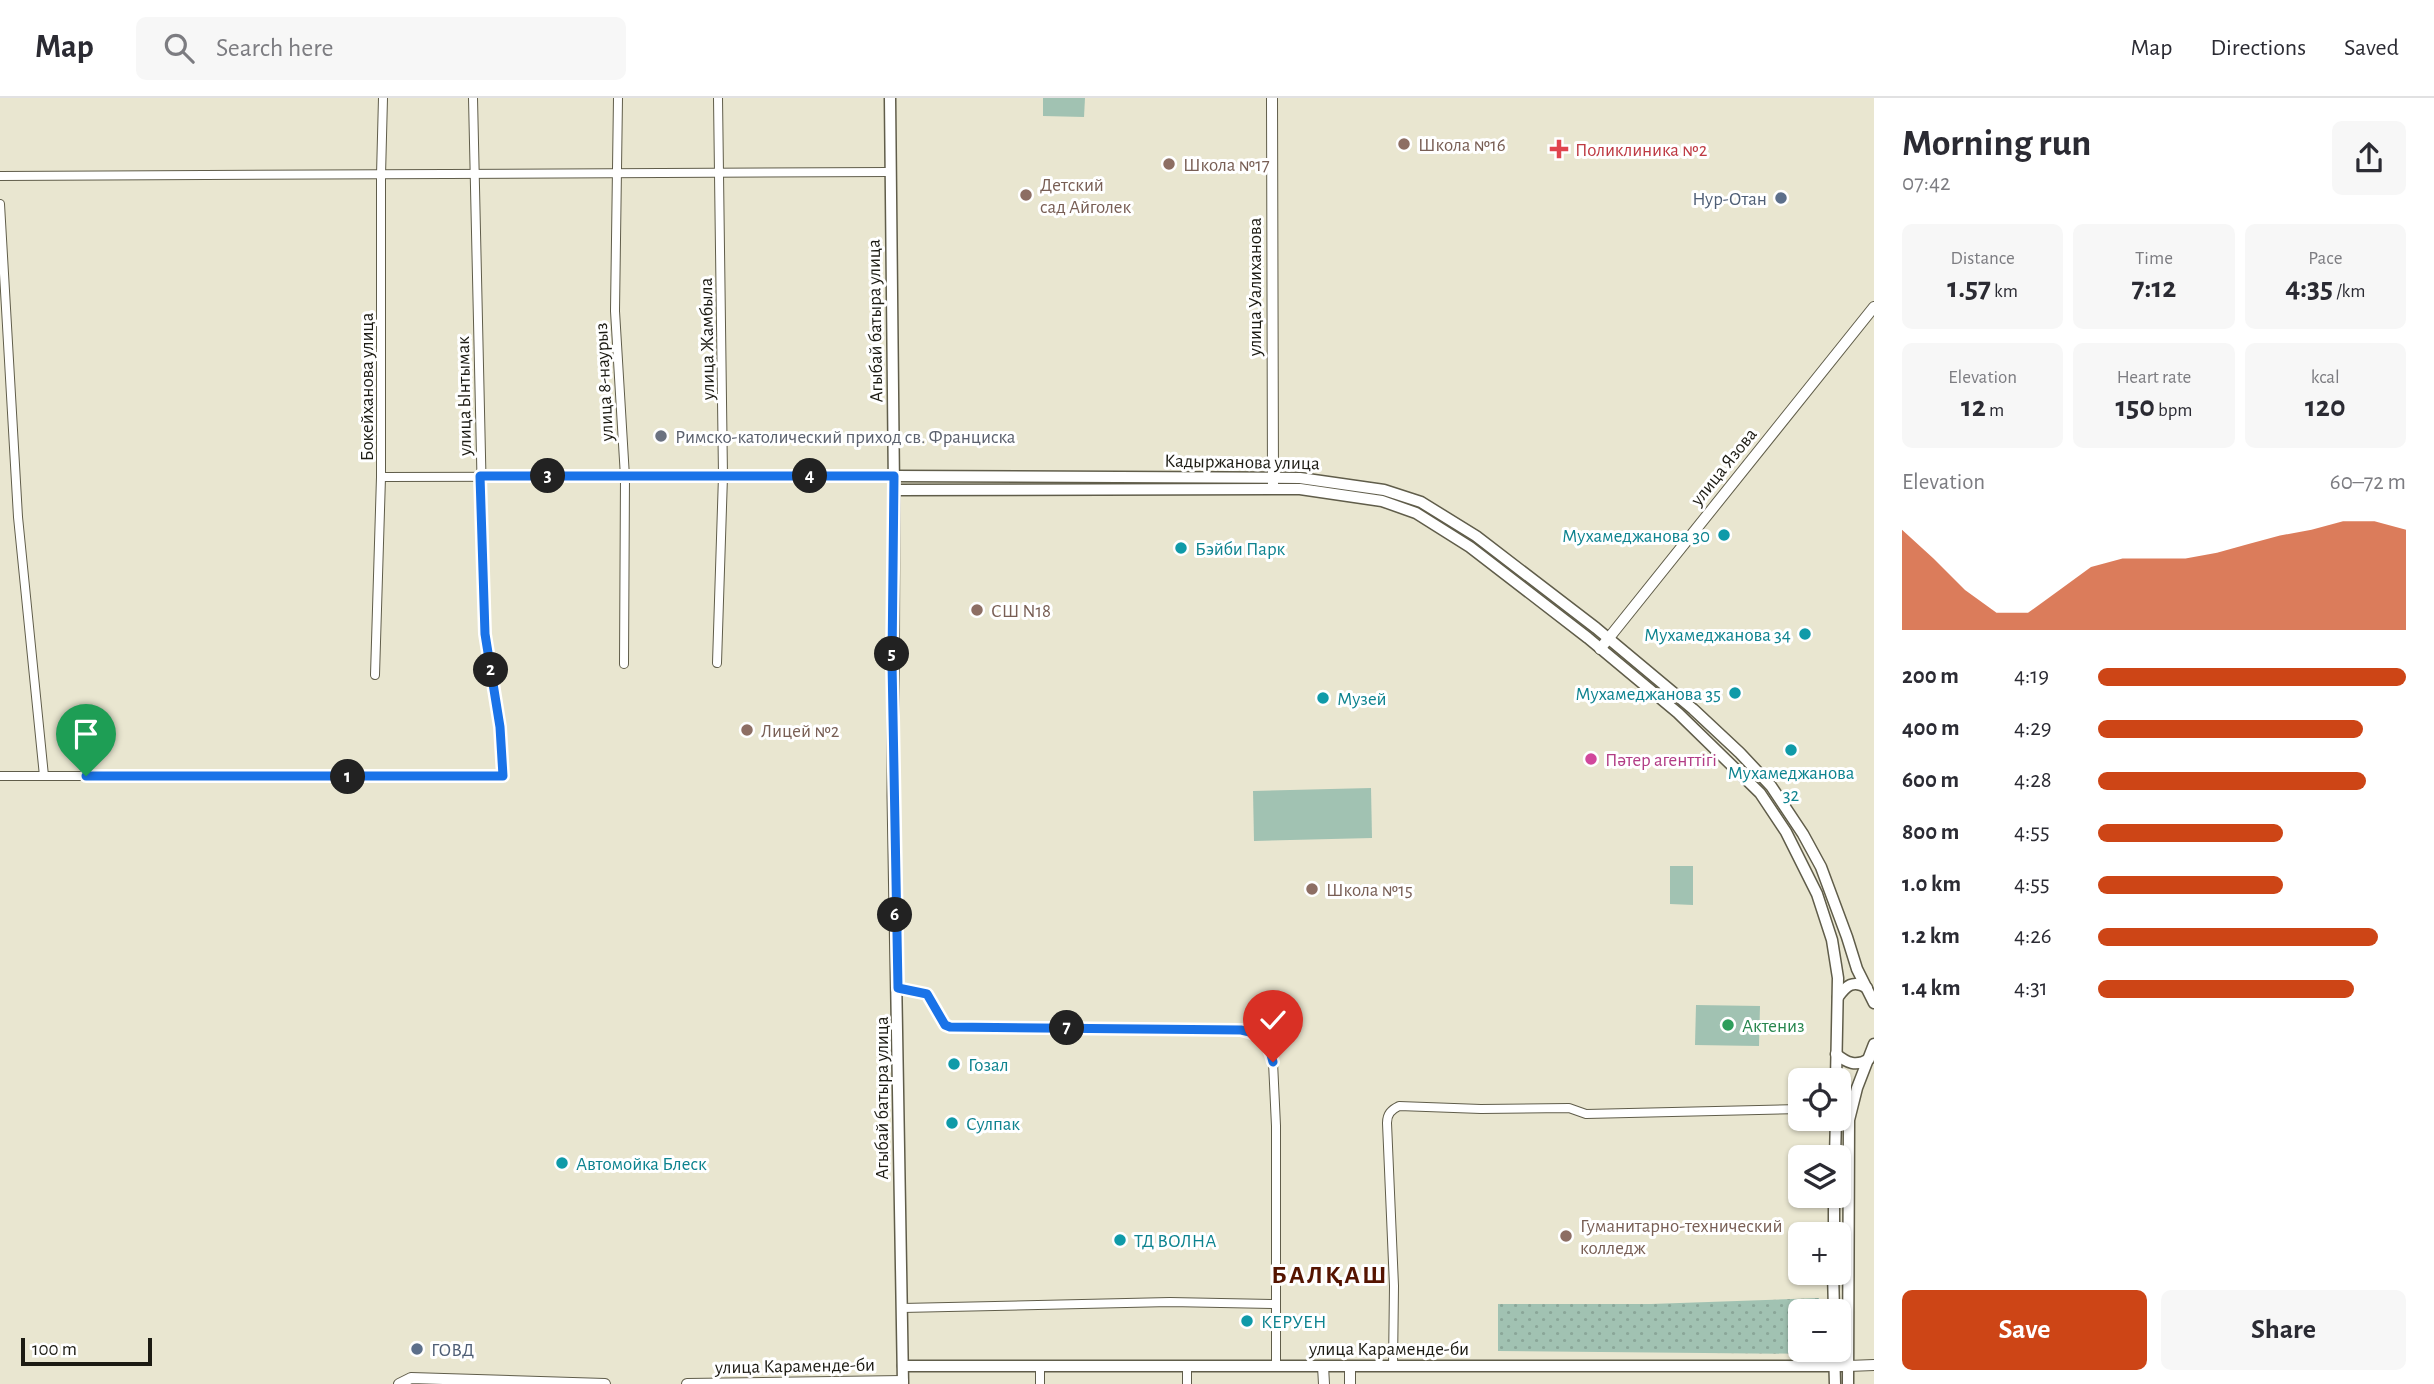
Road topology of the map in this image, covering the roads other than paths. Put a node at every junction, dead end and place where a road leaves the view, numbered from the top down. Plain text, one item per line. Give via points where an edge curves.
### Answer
1 (383, 98) edge
2 (473, 98) edge
3 (618, 98) edge
4 (719, 98) edge
5 (890, 98) edge
6 (1272, 98) edge
7 (890, 172) junction
8 (720, 173) junction
9 (474, 174) junction
10 (618, 174) junction
11 (381, 175) junction
12 (0, 176) edge
13 (0, 204) edge
14 (1874, 307) edge
15 (480, 476) junction
16 (723, 476) junction
17 (894, 476) junction
18 (381, 477) junction
19 (625, 477) junction
20 (1273, 482) junction
21 (894, 490) junction
22 (1608, 639) junction
23 (1600, 649) junction
24 (717, 663) dead end
25 (624, 664) dead end
26 (375, 675) dead end
27 (0, 776) edge
28 (44, 776) junction
29 (898, 988) junction
30 (1868, 989) junction
31 (1838, 998) junction
32 (1874, 1002) edge
33 (1874, 1044) edge
34 (1836, 1054) junction
35 (1872, 1056) edge
36 (1836, 1068) edge
37 (1852, 1108) joint
38 (1788, 1109) edge
39 (1275, 1304) junction
40 (902, 1308) junction
41 (1834, 1362) edge
42 (903, 1366) junction
43 (1040, 1366) junction
44 (1187, 1366) junction
45 (1276, 1366) junction
46 (1323, 1366) junction
47 (1350, 1366) junction
48 (1393, 1366) junction
49 (1834, 1366) junction
50 (1848, 1366) junction
51 (1874, 1366) edge
52 (903, 1382) edge
53 (399, 1384) edge
54 (606, 1384) edge
55 (687, 1384) edge
56 (1040, 1384) edge
57 (1187, 1384) edge
58 (1324, 1384) edge
59 (1350, 1384) edge
60 (1835, 1384) edge
61 (1848, 1384) edge

1 - 11 street, Бокейханова улица
2 - 9 street, улица Ынтымак
3 - 10 street, улица 8-наурыз
4 - 8 street, улица Жамбыла
5 - 7 main road, Агыбай батыра улица
6 - 20 street, улица Уалиханова
7 - 8 street
7 - 17 main road, Агыбай батыра улица
8 - 10 street
8 - 16 street, улица Жамбыла
9 - 10 street
9 - 11 street
9 - 15 street, улица Ынтымак
10 - 19 street, улица 8-наурыз via 615,311
11 - 12 street
11 - 18 street, Бокейханова улица
13 - 28 street via 18,517
14 - 22 street, улица Язова
15 - 18 street, Кадыржанова улица
15 - 19 street, Кадыржанова улица
15 - 28 street, улица Ынтымак via 485,634 503,776
16 - 17 street, Кадыржанова улица
16 - 19 street, Кадыржанова улица
16 - 24 street, улица Жамбыла
17 - 20 main road, Кадыржанова улица
17 - 21 main road, Агыбай батыра улица
18 - 26 street, Бокейханова улица
19 - 25 street, улица 8-наурыз
20 - 21 main road, Кадыржанова улица via 1160,490
20 - 22 main road, Кадыржанова улица via 1347,483 1421,502 1476,536
20 - 23 main road, Кадыржанова улица via 1382,501 1416,513 1470,547
21 - 29 main road, Агыбай батыра улица via 892,687
22 - 23 street, улица Язова
22 - 30 main road, Кадыржанова улица via 1693,709 1771,786 1821,867
23 - 31 main road, Кадыржанова улица via 1678,713 1760,793 1817,894 1832,940
27 - 28 street
29 - 39 street via 927,994 950,1027 1241,1030 1260,1035 1273,1062
29 - 40 main road, Агыбай батыра улица
30 - 31 main road via 1850,984
30 - 32 main road, Кадыржанова улица
31 - 34 main road, Кадыржанова улица
33 - 35 main road
34 - 35 main road via 1851,1064
34 - 36 main road, Кадыржанова улица
35 - 37 main road
37 - 50 main road
38 - 48 street via 1586,1114 1569,1108 1399,1106 1392,1110 1387,1123
39 - 40 street
39 - 45 street
40 - 42 main road, Агыбай батыра улица
41 - 49 main road
42 - 43 main road, улица Караменде-би
42 - 52 main road, Агыбай батыра улица
43 - 44 main road, улица Караменде-би
43 - 56 street
44 - 45 main road, улица Караменде-би
44 - 57 street
45 - 46 main road, улица Караменде-би
46 - 47 main road, улица Караменде-би
46 - 58 street
47 - 48 main road, улица Караменде-би
47 - 59 street
48 - 49 main road, улица Караменде-би
49 - 50 main road, улица Караменде-би
49 - 60 main road
50 - 51 street, улица Караменде-би
50 - 61 main road
52 - 55 street, улица Караменде-би
53 - 54 street via 411,1378

